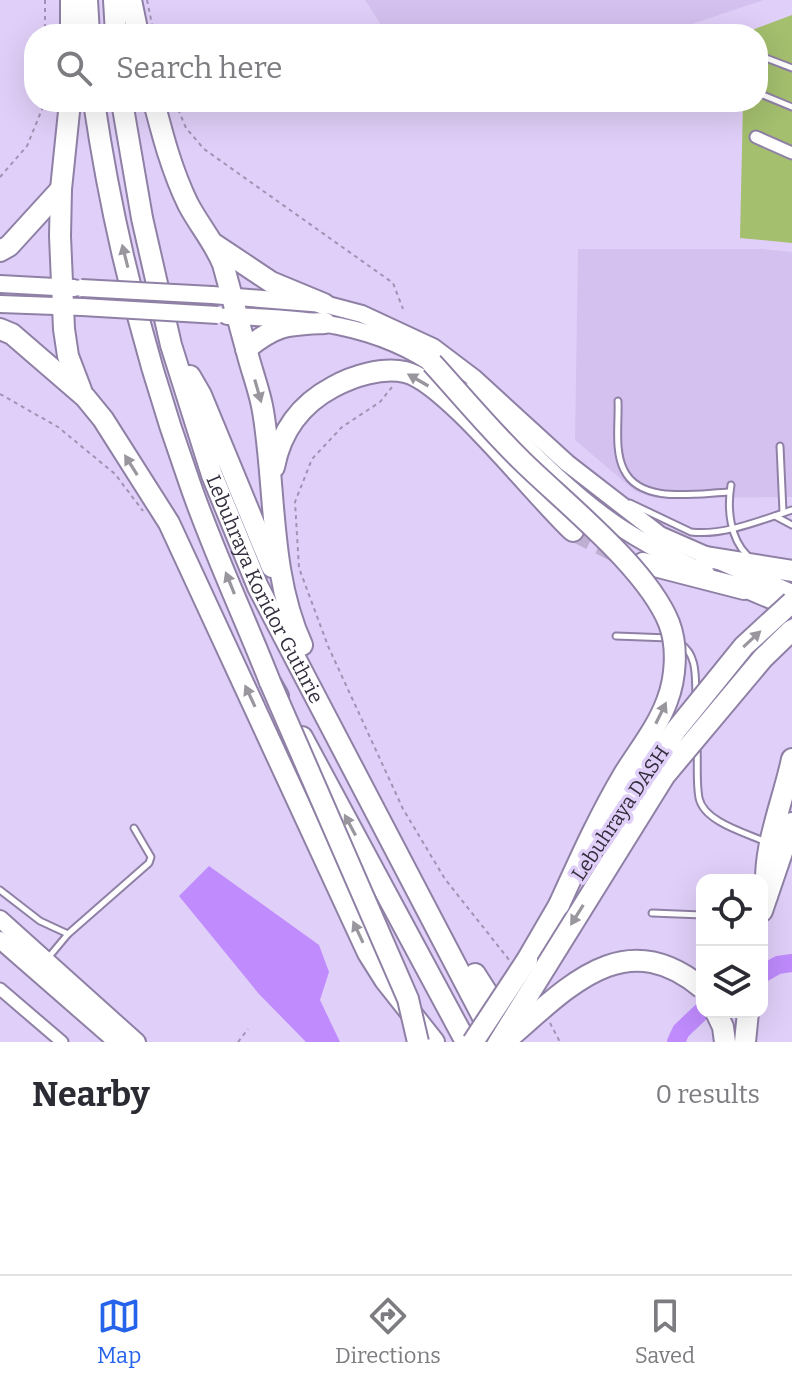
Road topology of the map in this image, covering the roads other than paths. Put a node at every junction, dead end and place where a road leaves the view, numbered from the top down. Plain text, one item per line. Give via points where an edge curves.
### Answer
1 (71, 0) edge
2 (87, 0) edge
3 (114, 0) edge
4 (131, 0) edge
5 (71, 24) edge
6 (88, 24) edge
7 (115, 24) edge
8 (136, 24) edge
9 (768, 59) edge
10 (792, 68) edge
11 (768, 97) edge
12 (792, 107) edge
13 (69, 112) edge
14 (95, 112) edge
15 (124, 112) edge
16 (157, 112) edge
17 (756, 137) dead end
18 (792, 153) edge
19 (61, 189) junction
20 (214, 244) junction
21 (0, 251) edge
22 (0, 284) edge
23 (72, 297) junction
24 (0, 304) edge
25 (225, 306) junction
26 (325, 314) junction
27 (0, 329) edge
28 (171, 345) junction
29 (246, 349) junction
30 (432, 363) junction
31 (85, 397) junction
32 (618, 401) dead end
33 (780, 446) dead end
34 (272, 475) junction
35 (606, 495) junction
36 (792, 510) edge
37 (783, 512) junction
38 (775, 515) junction
39 (792, 525) edge
40 (732, 528) junction
41 (573, 531) tunnel mouth
42 (706, 557) junction
43 (643, 563) dead end
44 (782, 570) edge
45 (744, 589) junction
46 (792, 593) edge
47 (792, 602) edge
48 (792, 609) edge
49 (294, 627) junction
50 (792, 630) edge
51 (616, 636) dead end
52 (270, 682) junction
53 (792, 759) edge
54 (792, 823) edge
55 (134, 828) dead end
56 (792, 842) edge
57 (771, 844) junction
58 (776, 865) junction
59 (765, 874) edge
60 (0, 890) edge
61 (768, 891) edge
62 (559, 905) junction
63 (652, 913) dead end
64 (696, 915) edge
65 (0, 919) edge
66 (68, 934) junction
67 (0, 940) edge
68 (47, 959) junction
69 (475, 974) junction
70 (696, 984) edge
71 (0, 989) edge
72 (719, 1018) edge
73 (62, 1042) edge
74 (117, 1042) edge
75 (137, 1042) edge
76 (418, 1042) edge
77 (434, 1042) edge
78 (466, 1042) edge
79 (473, 1042) edge
80 (502, 1042) edge
81 (519, 1042) edge
82 (725, 1042) edge

1 - 5 highway
2 - 6 highway
3 - 7 highway
4 - 8 highway
9 - 10 lane
11 - 12 lane
13 - 19 highway
52 -> 14 highway, Lebuhraya Koridor Guthrie via 190,485 145,341 105,176
15 - 28 highway, Lebuhraya Koridor Guthrie
16 - 20 highway via 172,169
17 - 18 street
19 - 21 highway
19 - 23 highway
20 - 25 highway
20 - 26 highway
22 - 23 main road
23 - 24 main road
23 - 25 main road, bridge
23 - 31 highway via 68,356
25 - 26 main road
25 - 29 highway
26 - 29 highway via 272,329
26 - 30 main road
26 - 35 main road via 362,314 433,347
27 - 31 highway
28 - 49 highway via 201,395
28 - 80 highway, Lebuhraya Koridor Guthrie via 212,475 258,587
29 -> 34 highway via 263,408
30 - 45 main road via 603,515 649,546
62 -> 30 highway, bridge via 668,700 674,677 671,626 637,573 520,459
77 -> 31 highway via 368,953 173,531
32 - 40 lane via 619,453 634,483 663,493 730,489
33 - 37 lane
41 -> 34 highway via 449,400 404,372 361,375 316,396 284,434
34 - 49 highway via 276,536
35 - 40 lane via 691,532
35 - 42 main road via 660,535
36 - 37 lane
37 - 38 lane
38 - 39 lane
38 - 40 lane
40 - 44 lane via 744,553
42 - 44 highway
42 - 46 main road
43 - 45 highway
45 - 48 main road
62 -> 47 highway, Lebuhraya DASH, bridge via 676,730 744,646
49 - 69 highway
50 -> 80 highway, Lebuhraya DASH, bridge via 665,775
51 - 57 lane via 669,638 686,647 695,664 699,800 715,818
52 - 76 highway, bridge via 408,999
78 -> 52 highway, Lebuhraya Koridor Guthrie
53 - 57 highway
54 - 58 highway
55 - 66 lane via 151,857 149,863
56 - 58 highway
57 - 59 highway
58 - 61 highway
60 - 66 lane via 40,921
62 - 79 highway, Lebuhraya DASH, bridge
63 - 64 lane
65 - 68 main road
66 - 68 lane
67 - 74 main road
68 - 75 main road
69 - 80 highway
69 - 81 highway
70 - 80 highway, bridge via 661,965 613,964 570,986
71 - 73 street
72 - 82 highway

